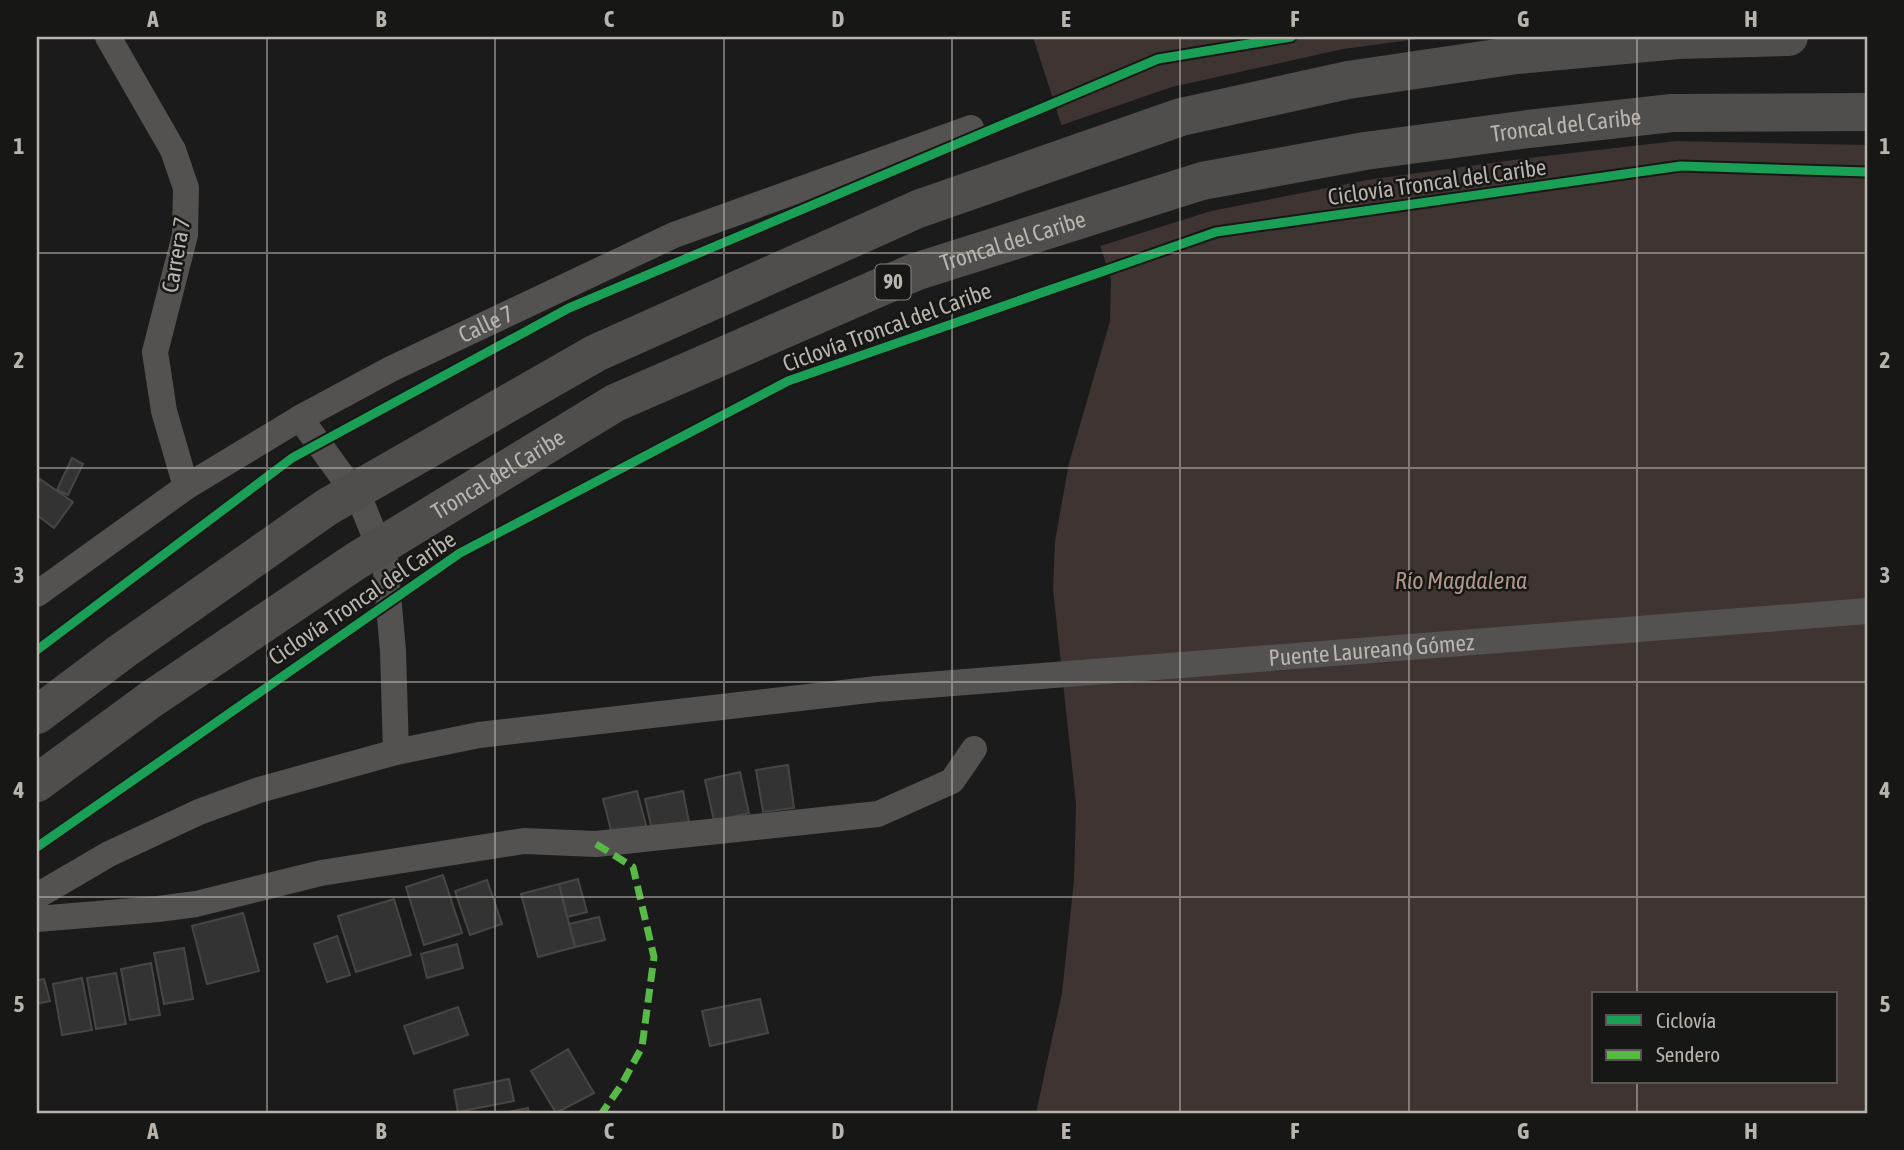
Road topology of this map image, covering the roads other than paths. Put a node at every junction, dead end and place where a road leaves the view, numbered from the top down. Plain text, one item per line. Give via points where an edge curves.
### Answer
1 (108, 37) edge
2 (1789, 37) edge
3 (1867, 111) edge
4 (971, 128) dead end
5 (300, 418) junction
6 (186, 487) junction
7 (37, 594) edge
8 (1867, 611) edge
9 (37, 715) edge
10 (974, 749) dead end
11 (396, 752) junction
12 (37, 783) edge
13 (37, 895) edge
14 (37, 919) edge

1 - 6 street, Carrera 7 via 173,150 186,188 185,235 155,352 164,411
2 - 9 highway, 90 via 1678,40 1517,55 1348,80 1181,117 918,209 596,353 327,507
3 - 12 highway, Troncal del Caribe / 90 via 1672,113 1365,152 1202,181 915,272 615,403 356,561 150,700
4 - 5 street, Calle 7 via 674,235 391,369
5 - 6 street, Calle 7
5 - 11 street via 361,502 386,561
6 - 7 street, Calle 7
8 - 11 street, Puente Laureano Gómez via 877,689 480,736
10 - 14 street via 953,781 878,814 596,844 524,841 321,873 195,904
11 - 13 street, Puente Laureano Gómez via 259,790 199,812 108,854

